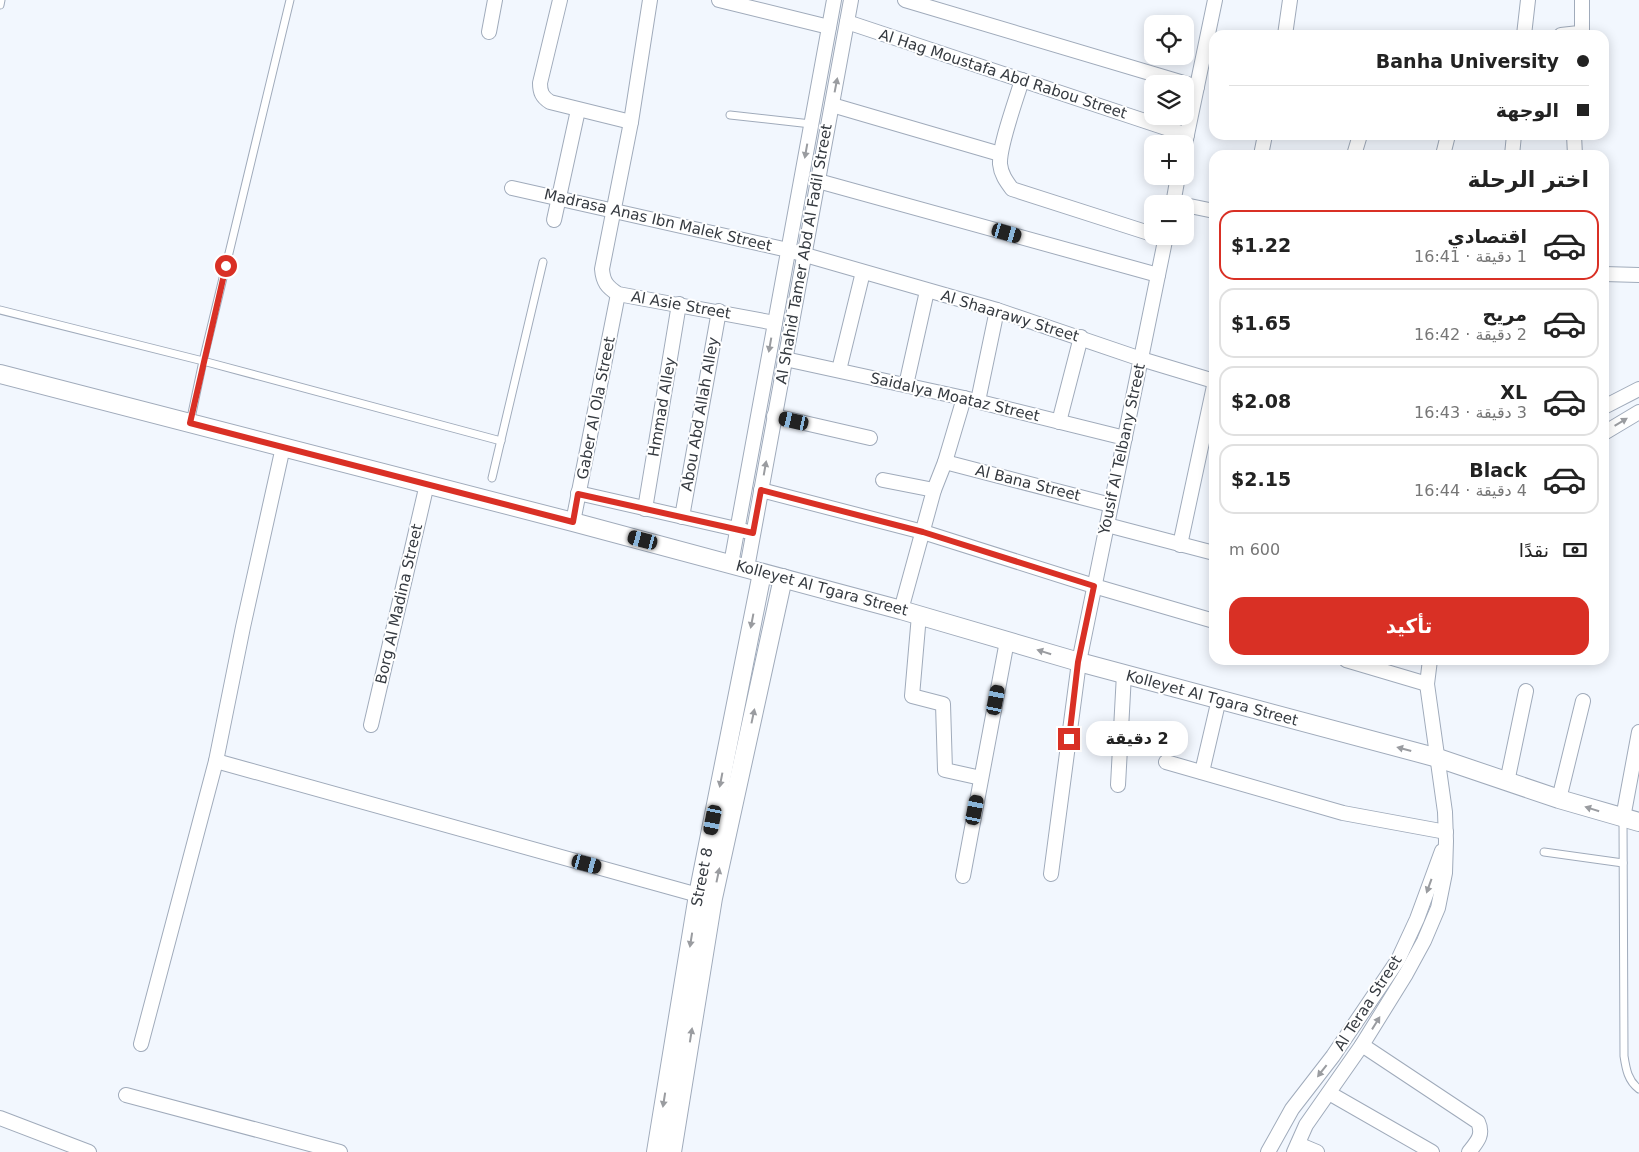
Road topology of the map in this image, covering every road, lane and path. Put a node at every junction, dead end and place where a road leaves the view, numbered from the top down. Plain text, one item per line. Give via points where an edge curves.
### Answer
1 (1, 0) edge
2 (290, 0) edge
3 (495, 0) edge
4 (560, 0) edge
5 (650, 0) edge
6 (834, 0) edge
7 (851, 0) edge
8 (905, 0) edge
9 (1215, 0) edge
10 (1290, 0) edge
11 (1528, 0) edge
12 (1582, 0) edge
13 (728, 1) edge
14 (0, 5) edge
15 (847, 22) junction
16 (829, 27) junction
17 (1211, 30) edge
18 (1286, 30) edge
19 (1525, 30) edge
20 (1582, 30) edge
21 (489, 32) dead end
22 (1209, 42) edge
23 (1022, 80) junction
24 (1197, 87) junction
25 (832, 105) junction
26 (578, 110) junction
27 (730, 115) dead end
28 (631, 122) junction
29 (811, 124) junction
30 (1175, 135) edge
31 (1187, 135) edge
32 (1000, 154) junction
33 (818, 181) junction
34 (512, 188) dead end
35 (559, 198) junction
36 (1194, 208) edge
37 (614, 210) junction
38 (1209, 211) edge
39 (554, 220) dead end
40 (1144, 231) edge
41 (1160, 245) edge
42 (788, 250) junction
43 (804, 254) junction
44 (544, 262) dead end
45 (863, 272) junction
46 (1609, 274) edge
47 (1158, 275) junction
48 (1639, 276) edge
49 (927, 291) junction
50 (618, 294) junction
51 (680, 304) junction
52 (0, 310) edge
53 (998, 310) junction
54 (719, 312) junction
55 (775, 323) junction
56 (1081, 337) junction
57 (785, 358) junction
58 (1141, 358) junction
59 (203, 361) junction
60 (840, 370) junction
61 (0, 374) edge
62 (1209, 379) edge
63 (906, 385) junction
64 (1639, 389) edge
65 (964, 398) junction
66 (978, 401) junction
67 (1609, 404) edge
68 (1209, 409) edge
69 (1639, 412) edge
70 (774, 416) junction
71 (1059, 422) junction
72 (190, 423) junction
73 (1609, 430) edge
74 (870, 438) dead end
75 (1125, 438) junction
76 (501, 441) junction
77 (283, 447) junction
78 (945, 462) junction
79 (492, 478) dead end
80 (883, 480) dead end
81 (427, 484) junction
82 (761, 490) junction
83 (934, 490) junction
84 (578, 494) junction
85 (1111, 505) junction
86 (644, 509) junction
87 (682, 517) junction
88 (573, 522) junction
89 (1107, 525) junction
90 (736, 529) junction
91 (923, 532) junction
92 (753, 533) junction
93 (1180, 544) junction
94 (1209, 552) edge
95 (746, 568) junction
96 (783, 578) junction
97 (1094, 586) junction
98 (901, 610) junction
99 (919, 615) junction
100 (1209, 620) edge
101 (1007, 641) junction
102 (1078, 662) junction
103 (1363, 665) edge
104 (1429, 665) edge
105 (1124, 674) junction
106 (1427, 684) junction
107 (1526, 691) dead end
108 (1218, 699) junction
109 (1583, 701) dead end
110 (371, 725) dead end
111 (1639, 732) edge
112 (1637, 751) edge
113 (1438, 758) junction
114 (216, 761) junction
115 (1166, 762) dead end
116 (1202, 772) junction
117 (982, 778) junction
118 (1507, 782) junction
119 (1118, 785) dead end
120 (1559, 799) junction
121 (1631, 820) edge
122 (1446, 836) junction
123 (1544, 852) dead end
124 (1623, 863) junction
125 (1052, 874) dead end
126 (963, 876) dead end
127 (698, 895) junction
128 (694, 971) junction
129 (141, 1044) dead end
130 (1362, 1045) junction
131 (1639, 1089) edge
132 (1329, 1093) junction
133 (126, 1095) dead end
134 (0, 1118) edge
135 (1296, 1148) edge
136 (89, 1152) edge
137 (340, 1152) edge
138 (656, 1152) edge
139 (672, 1152) edge
140 (1268, 1152) edge
141 (1317, 1152) edge
142 (1432, 1152) edge
143 (1469, 1152) edge

1 - 14 lane
2 - 59 lane
3 - 21 street
4 - 26 street via 540,91 550,102
5 - 28 street
6 - 16 street, Al Shahid Tamer Abd Al Fadil Street
7 - 15 street, Al Shahid Tamer Abd Al Fadil Street
8 - 24 street
9 - 17 street
10 - 18 street
11 - 19 street
12 - 20 street
13 - 16 street
15 - 23 street, Al Hag Moustafa Abd Rabou Street
25 -> 15 street, Al Shahid Tamer Abd Al Fadil Street
16 - 29 street, Al Shahid Tamer Abd Al Fadil Street
22 - 24 street
23 - 30 street, Al Hag Moustafa Abd Rabou Street
23 - 32 street
24 - 31 street
25 - 32 street
25 - 33 street, Al Shahid Tamer Abd Al Fadil Street
26 - 28 street
26 - 35 street
27 - 29 lane
28 - 37 street
29 -> 42 street, Al Shahid Tamer Abd Al Fadil Street
32 - 40 street via 1005,180 1012,189
33 - 43 street, Al Shahid Tamer Abd Al Fadil Street
33 - 47 street
34 - 35 street, Madrasa Anas Ibn Malek Street
35 - 37 street, Madrasa Anas Ibn Malek Street
35 - 39 street
36 - 38 street
37 - 42 street, Madrasa Anas Ibn Malek Street
37 - 50 street, Al Asie Street via 602,269 608,288
41 - 47 street, Yousif Al Telbany Street
42 - 43 street, Madrasa Anas Ibn Malek Street
42 - 55 street, Al Shahid Tamer Abd Al Fadil Street
43 - 45 street, Al Shaarawy Street
43 - 57 street, Al Shahid Tamer Abd Al Fadil Street
44 - 76 lane
45 - 49 street, Al Shaarawy Street
45 - 60 street
46 - 48 street
47 - 58 street, Yousif Al Telbany Street
49 - 53 street, Al Shaarawy Street
49 - 63 street
50 - 51 street, Al Asie Street
50 - 84 street, Gaber Al Ola Street
51 - 54 street, Al Asie Street
51 - 86 street, Hmmad Alley
52 - 59 lane
53 - 56 street, Al Shaarawy Street
53 - 66 street
54 - 55 street, Al Asie Street
54 - 87 street, Abou Abd Allah Alley
55 -> 90 street, Al Shahid Tamer Abd Al Fadil Street
56 - 58 street, Al Shaarawy Street
56 - 71 street
57 - 60 street, Saidalya Moataz Street
57 - 70 street, Al Shahid Tamer Abd Al Fadil Street
58 - 62 street, Al Shaarawy Street
58 - 75 street, Yousif Al Telbany Street
59 - 72 lane
59 - 76 lane
60 - 63 street, Saidalya Moataz Street
61 - 72 street, Kolleyet Al Tgara Street
63 - 65 street, Saidalya Moataz Street
64 - 67 street
65 - 66 street, Saidalya Moataz Street
65 - 78 street
66 - 71 street, Saidalya Moataz Street
68 - 93 street
73 -> 69 street
70 - 74 street
82 -> 70 street, Al Shahid Tamer Abd Al Fadil Street
71 - 75 street, Saidalya Moataz Street
72 - 77 street, Kolleyet Al Tgara Street
75 - 85 street, Yousif Al Telbany Street
76 - 79 lane
77 - 81 street, Kolleyet Al Tgara Street
77 - 114 street
78 - 83 street
78 - 85 street, Al Bana Street
80 - 83 street
81 - 88 street, Kolleyet Al Tgara Street
81 - 110 street, Borg Al Madina Street
82 - 91 street
82 - 92 street, Al Shahid Tamer Abd Al Fadil Street
83 - 91 street
84 - 86 street
84 - 88 street, Gaber Al Ola Street
85 - 89 street, Yousif Al Telbany Street
86 - 87 street
87 - 90 street
88 - 95 street, Kolleyet Al Tgara Street
89 - 93 street
89 - 97 street, Yousif Al Telbany Street
90 - 92 street
90 - 95 street, Al Shahid Tamer Abd Al Fadil Street
91 - 97 street
91 - 98 street
92 - 95 street, Al Shahid Tamer Abd Al Fadil Street
93 - 94 street
95 - 96 street, Kolleyet Al Tgara Street
95 -> 127 street, Street 8
96 - 98 street, Kolleyet Al Tgara Street
128 -> 96 street, Street 8
97 - 100 street
97 - 102 street, Yousif Al Telbany Street
98 - 99 street, Kolleyet Al Tgara Street
99 - 101 street, Kolleyet Al Tgara Street
99 - 117 street via 912,696 943,704 945,770
102 -> 101 street, Kolleyet Al Tgara Street
101 - 117 street
102 - 105 street, Kolleyet Al Tgara Street
102 - 125 street, Yousif Al Telbany Street
103 - 106 street
104 - 106 street, Al Teraa Street
105 - 108 street, Kolleyet Al Tgara Street
105 - 119 street
106 - 113 street, Al Teraa Street
107 - 118 street
113 -> 108 street, Kolleyet Al Tgara Street
108 - 116 street
109 - 120 street
111 - 112 street
112 - 121 street
113 - 118 street, Kolleyet Al Tgara Street
113 - 122 street, Al Teraa Street
114 - 127 street
114 - 129 street
115 - 116 street
116 - 122 street via 1297,800
117 - 126 street
118 - 120 street, Kolleyet Al Tgara Street
121 -> 120 street, Kolleyet Al Tgara Street
121 - 124 lane
130 -> 122 street, Al Teraa Street via 1406,974 1438,908 1445,873
122 -> 140 street, Al Teraa Street via 1417,919 1398,960 1333,1056 1292,1109
123 - 124 lane
124 - 131 lane via 1624,1056 1626,1072
127 -> 128 street, Street 8
128 -> 138 street, Street 8
139 -> 128 street, Street 8
130 - 132 street, Al Teraa Street
130 - 143 street via 1474,1118 1481,1133
132 - 135 street, Al Teraa Street via 1306,1125
132 - 142 street
133 - 137 street
134 - 136 street
135 - 141 street

